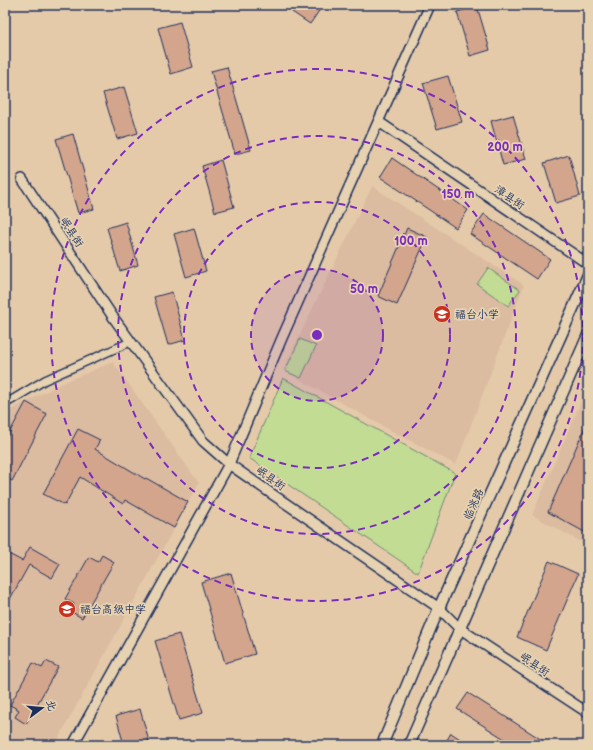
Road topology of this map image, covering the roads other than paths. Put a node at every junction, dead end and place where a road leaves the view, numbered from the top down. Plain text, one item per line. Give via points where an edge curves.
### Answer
1 (430, 5) edge
2 (379, 122) junction
3 (22, 179) dead end
4 (588, 264) edge
5 (588, 275) edge
6 (588, 335) edge
7 (130, 342) junction
8 (5, 404) edge
9 (229, 464) junction
10 (439, 608) junction
11 (459, 628) junction
12 (588, 713) edge
13 (73, 745) edge
14 (382, 745) edge
15 (409, 745) edge

1 - 2 street
2 - 4 street, 漳县街
2 - 9 street via 282,338
3 - 7 street, 岷县街
5 - 10 main road, 临洮路
6 - 11 main road
7 - 8 street via 44,380
7 - 9 street, 岷县街 via 203,441
9 - 10 street, 岷县街
9 - 13 street
10 - 11 street, 岷县街
10 - 14 main road, 临洮路
11 - 12 street, 岷县街
11 - 15 main road

